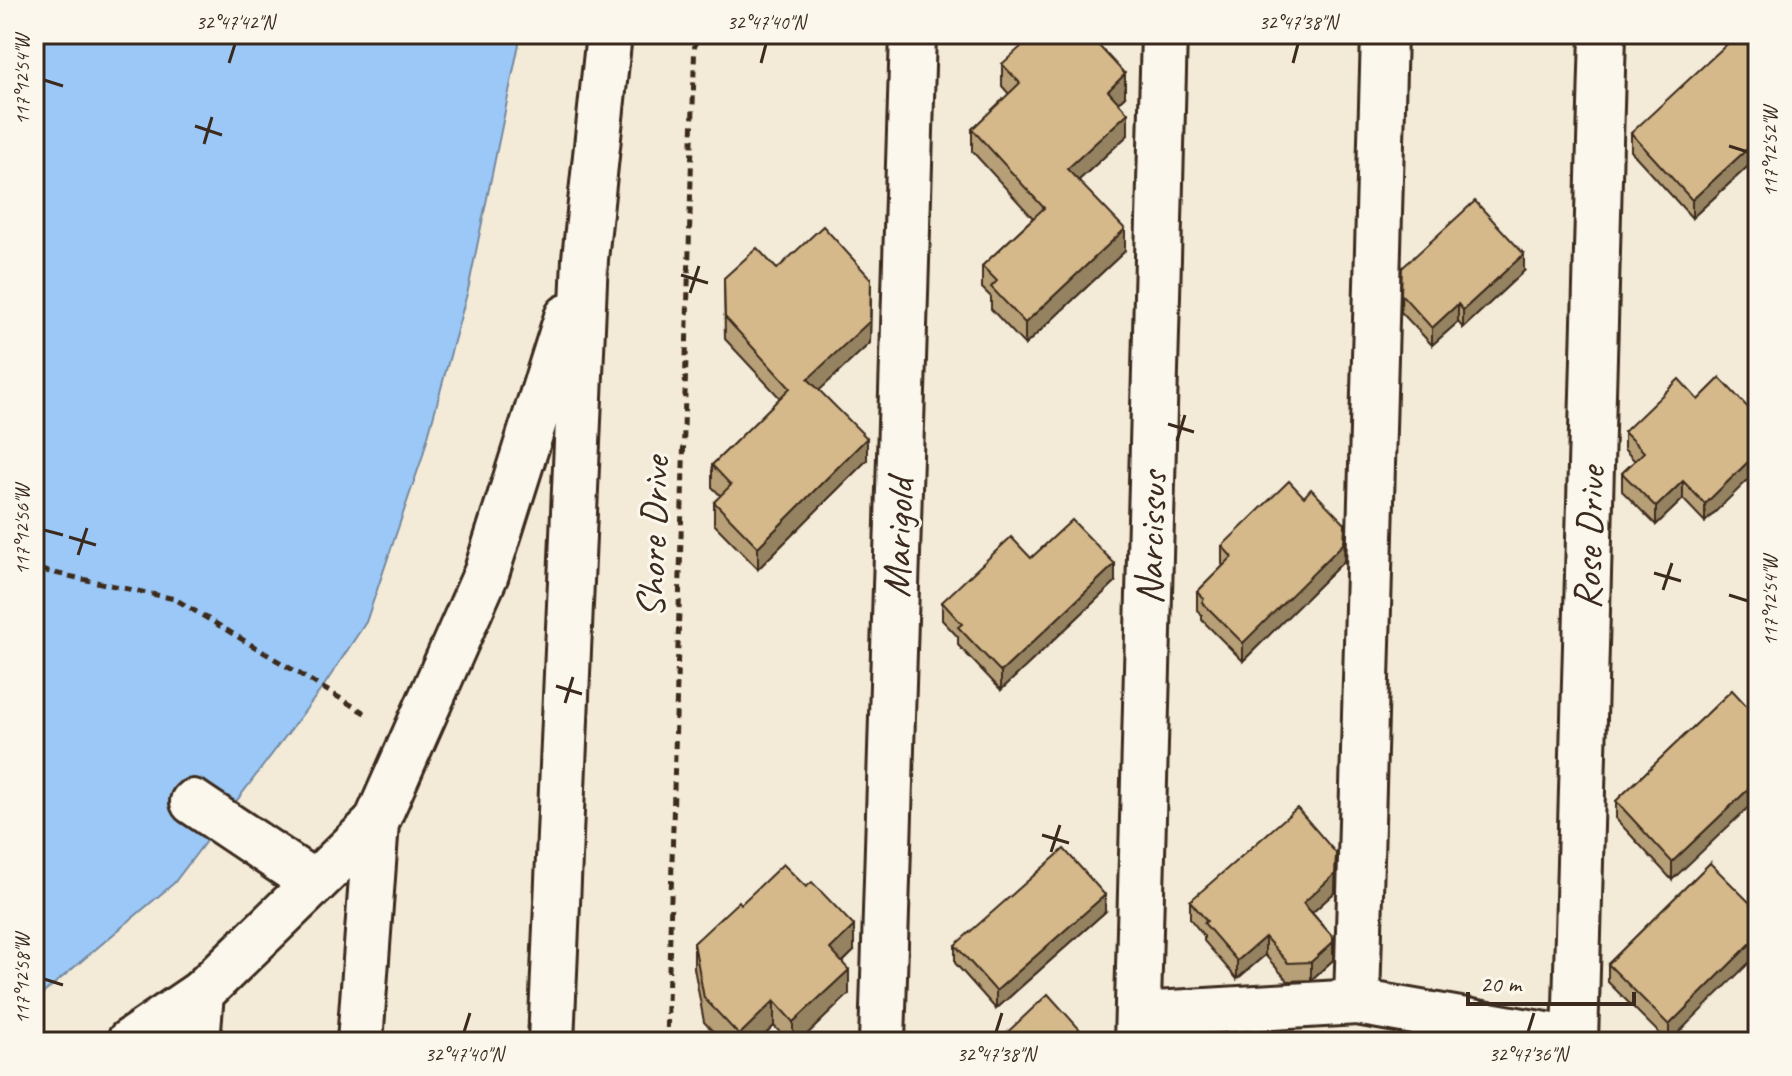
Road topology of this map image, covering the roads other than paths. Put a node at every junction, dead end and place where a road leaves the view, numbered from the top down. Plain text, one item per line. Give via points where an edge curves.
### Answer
1 (609, 34) edge
2 (913, 34) edge
3 (1164, 34) edge
4 (1384, 34) edge
5 (1603, 34) edge
6 (585, 259) junction
7 (193, 802) dead end
8 (376, 823) junction
9 (314, 883) junction
10 (201, 993) junction
11 (1357, 1002) junction
12 (1137, 1028) edge
13 (1575, 1041) edge
14 (129, 1042) edge
15 (197, 1042) edge
16 (360, 1042) edge
17 (551, 1042) edge
18 (882, 1042) edge

1 - 6 street
2 - 18 street, Marigold
3 - 12 street, Narcissus
4 - 11 street
5 - 13 street, Rose Drive
6 - 8 street via 486,574
6 - 17 street
7 - 9 street
8 - 9 street
8 - 16 street
9 - 10 street
10 - 14 street
10 - 15 street
11 - 12 street
11 - 13 street

